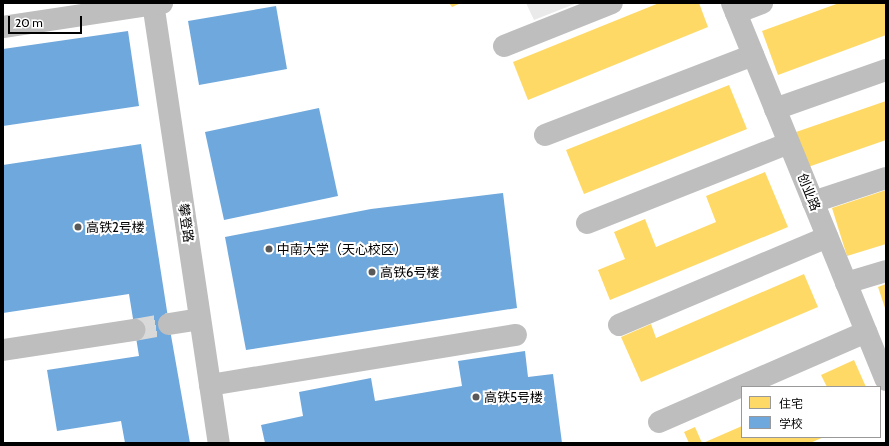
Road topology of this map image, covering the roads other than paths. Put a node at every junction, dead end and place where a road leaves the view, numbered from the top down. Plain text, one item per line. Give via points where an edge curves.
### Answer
1 (156, 3) edge
2 (612, 3) edge
3 (762, 3) edge
4 (734, 8) edge
5 (3, 27) edge
6 (504, 46) dead end
7 (753, 55) junction
8 (886, 70) edge
9 (775, 109) junction
10 (545, 135) dead end
11 (788, 143) junction
12 (886, 178) edge
13 (813, 202) junction
14 (587, 223) dead end
15 (827, 237) junction
16 (886, 271) edge
17 (846, 283) junction
18 (200, 319) junction
19 (169, 324) tunnel mouth
20 (619, 325) dead end
21 (134, 330) tunnel mouth
22 (866, 332) junction
23 (516, 335) dead end
24 (3, 350) edge
25 (885, 374) edge
26 (210, 385) junction
27 (741, 386) edge
28 (742, 386) edge
29 (659, 422) dead end
30 (219, 443) edge

1 - 5 street
1 - 18 street, 攀登路
2 - 6 street
3 - 4 street
4 - 7 street, 创业路
7 - 9 street, 创业路
7 - 10 street
8 - 9 street
9 - 11 street, 创业路
11 - 13 street, 创业路
11 - 14 street
12 - 13 street
13 - 15 street, 创业路
15 - 17 street, 创业路
15 - 20 street
16 - 17 street
17 - 22 street, 创业路
18 - 19 street
18 - 26 street, 攀登路
21 - 24 street
22 - 25 street, 创业路
22 - 28 street
23 - 26 street
26 - 30 street, 攀登路
27 - 29 street

